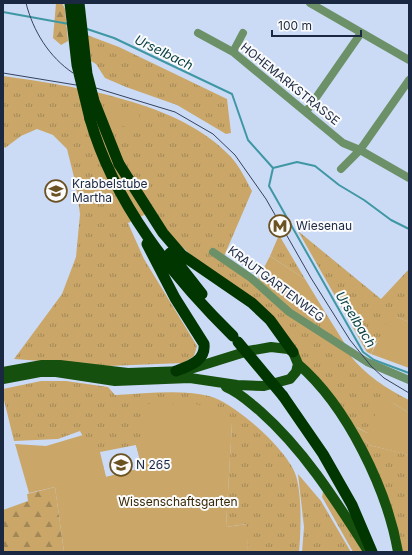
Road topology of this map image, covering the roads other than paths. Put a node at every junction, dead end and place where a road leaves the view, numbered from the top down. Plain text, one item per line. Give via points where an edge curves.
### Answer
1 (70, 3) edge
2 (78, 3) edge
3 (310, 3) edge
4 (243, 33) dead end
5 (361, 33) junction
6 (198, 34) dead end
7 (233, 52) junction
8 (409, 60) edge
9 (409, 80) edge
10 (306, 112) junction
11 (343, 143) junction
12 (360, 150) junction
13 (349, 161) junction
14 (341, 169) dead end
15 (409, 178) edge
16 (139, 211) junction
17 (213, 252) dead end
18 (293, 352) junction
19 (298, 364) junction
20 (176, 371) junction
21 (3, 372) edge
22 (3, 379) edge
23 (409, 380) edge
24 (213, 381) junction
25 (369, 552) edge
26 (372, 552) edge
27 (398, 552) edge

1 - 16 highway, bridge via 77,65 95,137 111,174
2 - 16 highway, bridge via 87,74 94,101
3 - 5 street
4 - 7 street
5 - 8 street
5 - 10 street
6 - 7 street, HOHEMARKSTRASSE
7 - 10 street, HOHEMARKSTRASSE
9 - 12 street
10 - 11 street, HOHEMARKSTRASSE
11 - 12 street, HOHEMARKSTRASSE
11 - 13 street
12 - 13 street
12 - 15 street, HOHEMARKSTRASSE
13 - 14 street
16 - 18 highway via 182,255 252,303 270,320
16 - 20 highway via 175,298 204,344 205,350 199,360
16 - 26 highway, bridge via 182,281 235,339 310,432 348,498
17 - 23 street, KRAUTGARTENWEG via 251,278 289,312 380,369
18 - 19 main road
18 - 20 main road via 283,348 262,348 227,356 196,368
19 - 24 main road via 290,379 264,386 252,387
19 - 27 main road via 311,376 360,446 382,495
20 - 21 main road via 128,373 54,364
22 - 24 main road via 40,372 56,372 115,382 190,378
24 - 25 main road via 234,390 276,426 325,484

